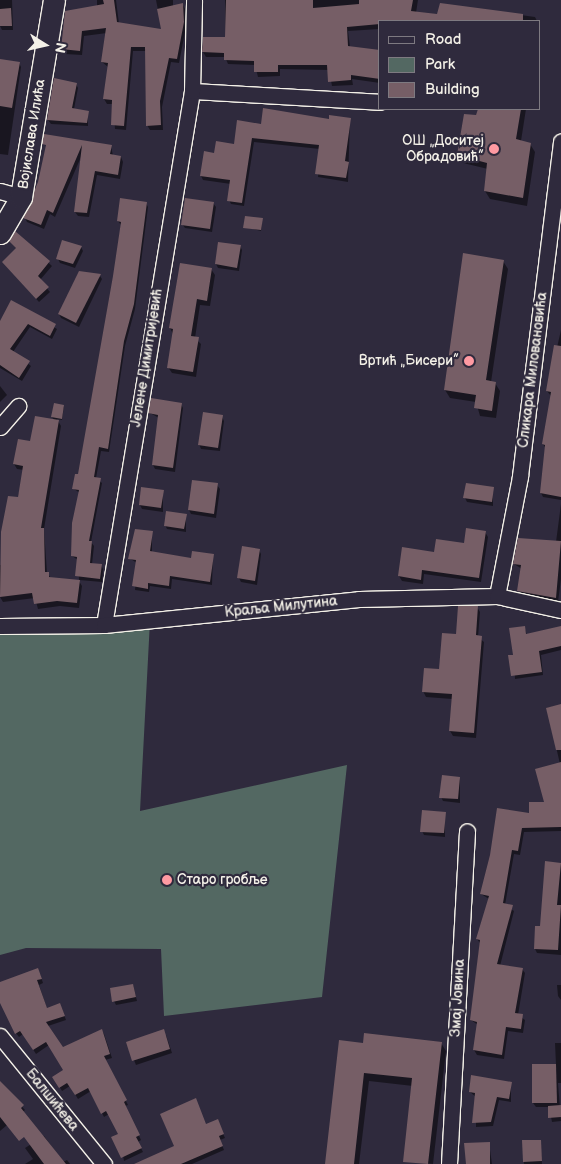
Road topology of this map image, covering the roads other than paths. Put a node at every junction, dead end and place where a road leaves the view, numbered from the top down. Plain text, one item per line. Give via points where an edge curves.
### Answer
1 (54, 0) edge
2 (194, 0) edge
3 (192, 91) junction
4 (378, 102) edge
5 (561, 142) edge
6 (0, 191) edge
7 (22, 197) junction
8 (0, 233) edge
9 (18, 406) dead end
10 (0, 427) edge
11 (497, 596) junction
12 (561, 610) edge
13 (104, 625) junction
14 (0, 626) edge
15 (467, 832) dead end
16 (0, 1036) edge
17 (104, 1164) edge
18 (449, 1164) edge

1 - 7 street, Војислава Илића
2 - 3 street, Јелене Димитријевић
3 - 4 street
3 - 13 street, Јелене Димитријевић
5 - 11 street, Сликара Миловановића via 520,476
6 - 7 street
7 - 8 street, Војислава Илића
9 - 10 street
11 - 12 street, Краља Милутина
11 - 13 street, Краља Милутина via 358,599
13 - 14 street, Краља Милутина
15 - 18 street, Змај Јовина
16 - 17 street, Балшићева

